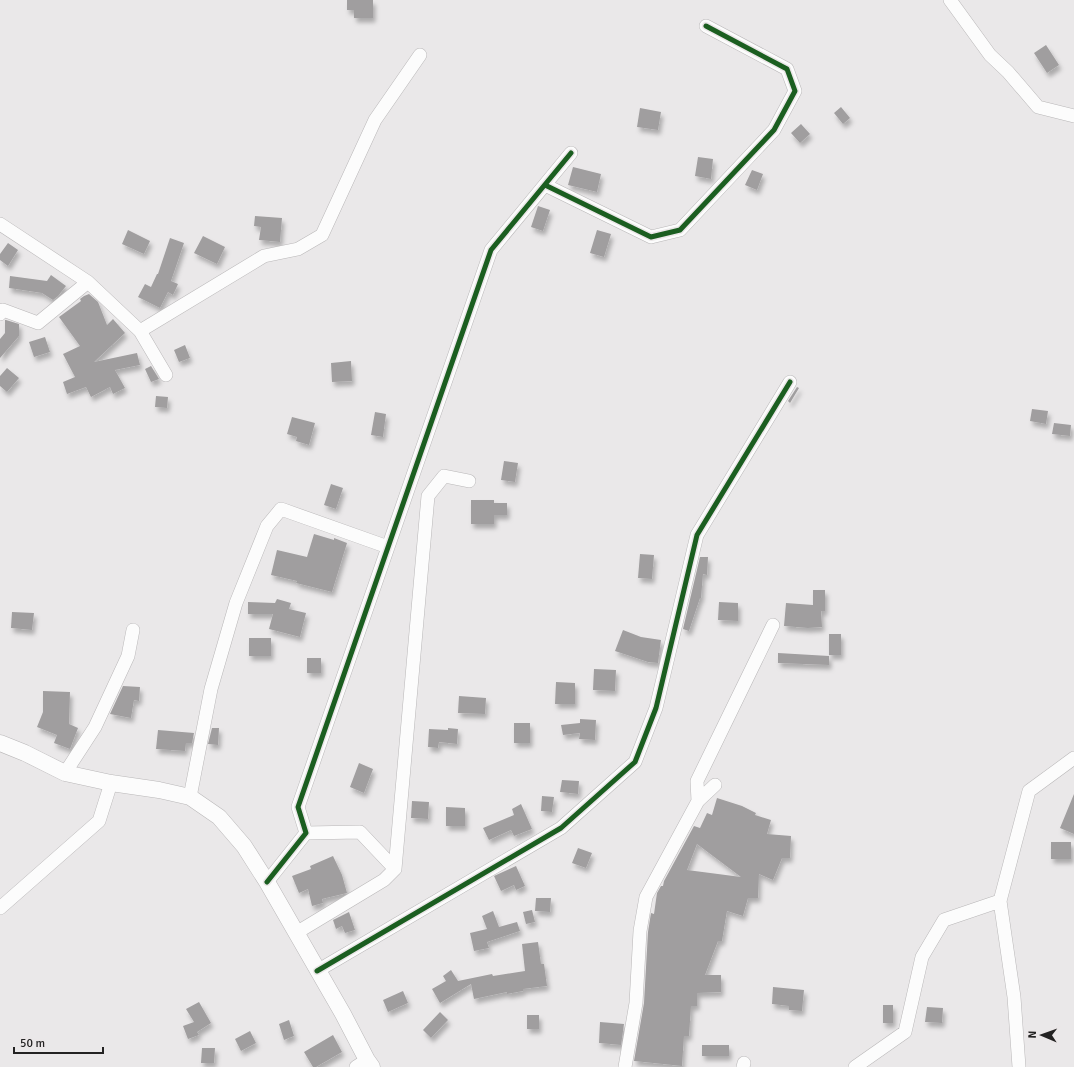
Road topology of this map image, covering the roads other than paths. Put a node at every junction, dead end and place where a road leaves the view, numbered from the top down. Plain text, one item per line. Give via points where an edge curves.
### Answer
1 (950, 0) edge
2 (706, 26) dead end
3 (420, 55) dead end
4 (1074, 116) edge
5 (571, 153) dead end
6 (544, 185) junction
7 (0, 224) edge
8 (88, 282) junction
9 (0, 314) edge
10 (140, 331) junction
11 (166, 375) dead end
12 (790, 382) dead end
13 (469, 481) dead end
14 (388, 547) junction
15 (772, 625) dead end
16 (133, 630) dead end
17 (0, 743) edge
18 (1074, 758) edge
19 (65, 773) junction
20 (110, 783) junction
21 (715, 785) dead end
22 (190, 797) junction
23 (698, 801) junction
24 (306, 833) junction
25 (395, 869) junction
26 (267, 882) junction
27 (1000, 901) junction
28 (0, 908) edge
29 (296, 934) junction
30 (318, 971) junction
31 (365, 1065) edge
32 (625, 1067) edge
33 (855, 1067) edge
34 (1019, 1067) edge

1 - 4 street via 990,55 1038,107
2 - 6 street via 787,69 795,91 774,130 680,230 651,237
3 - 10 street via 376,120 322,235 298,249 264,256
5 - 6 street
6 - 14 street via 491,250
7 - 8 street
8 - 9 street via 38,323 3,310
8 - 10 street
10 - 11 street
12 - 30 street via 697,535 656,708 635,762 561,828
13 - 25 street via 444,476 428,496
14 - 22 street via 281,509 267,526 236,603 211,689
14 - 24 street via 298,807
15 - 23 street via 697,781
16 - 19 street via 128,656 95,727
17 - 19 main road
18 - 27 street via 1030,791
19 - 20 main road
20 - 22 main road
20 - 28 street via 99,821
21 - 23 street
22 - 26 main road via 219,817 244,846
23 - 32 street via 646,897 640,931 636,1003
24 - 25 street via 360,832
24 - 26 street
25 - 29 street via 384,880
26 - 29 main road
27 - 33 street via 944,920 922,957 905,1032
27 - 34 street via 1014,997
29 - 30 main road
30 - 31 main road

